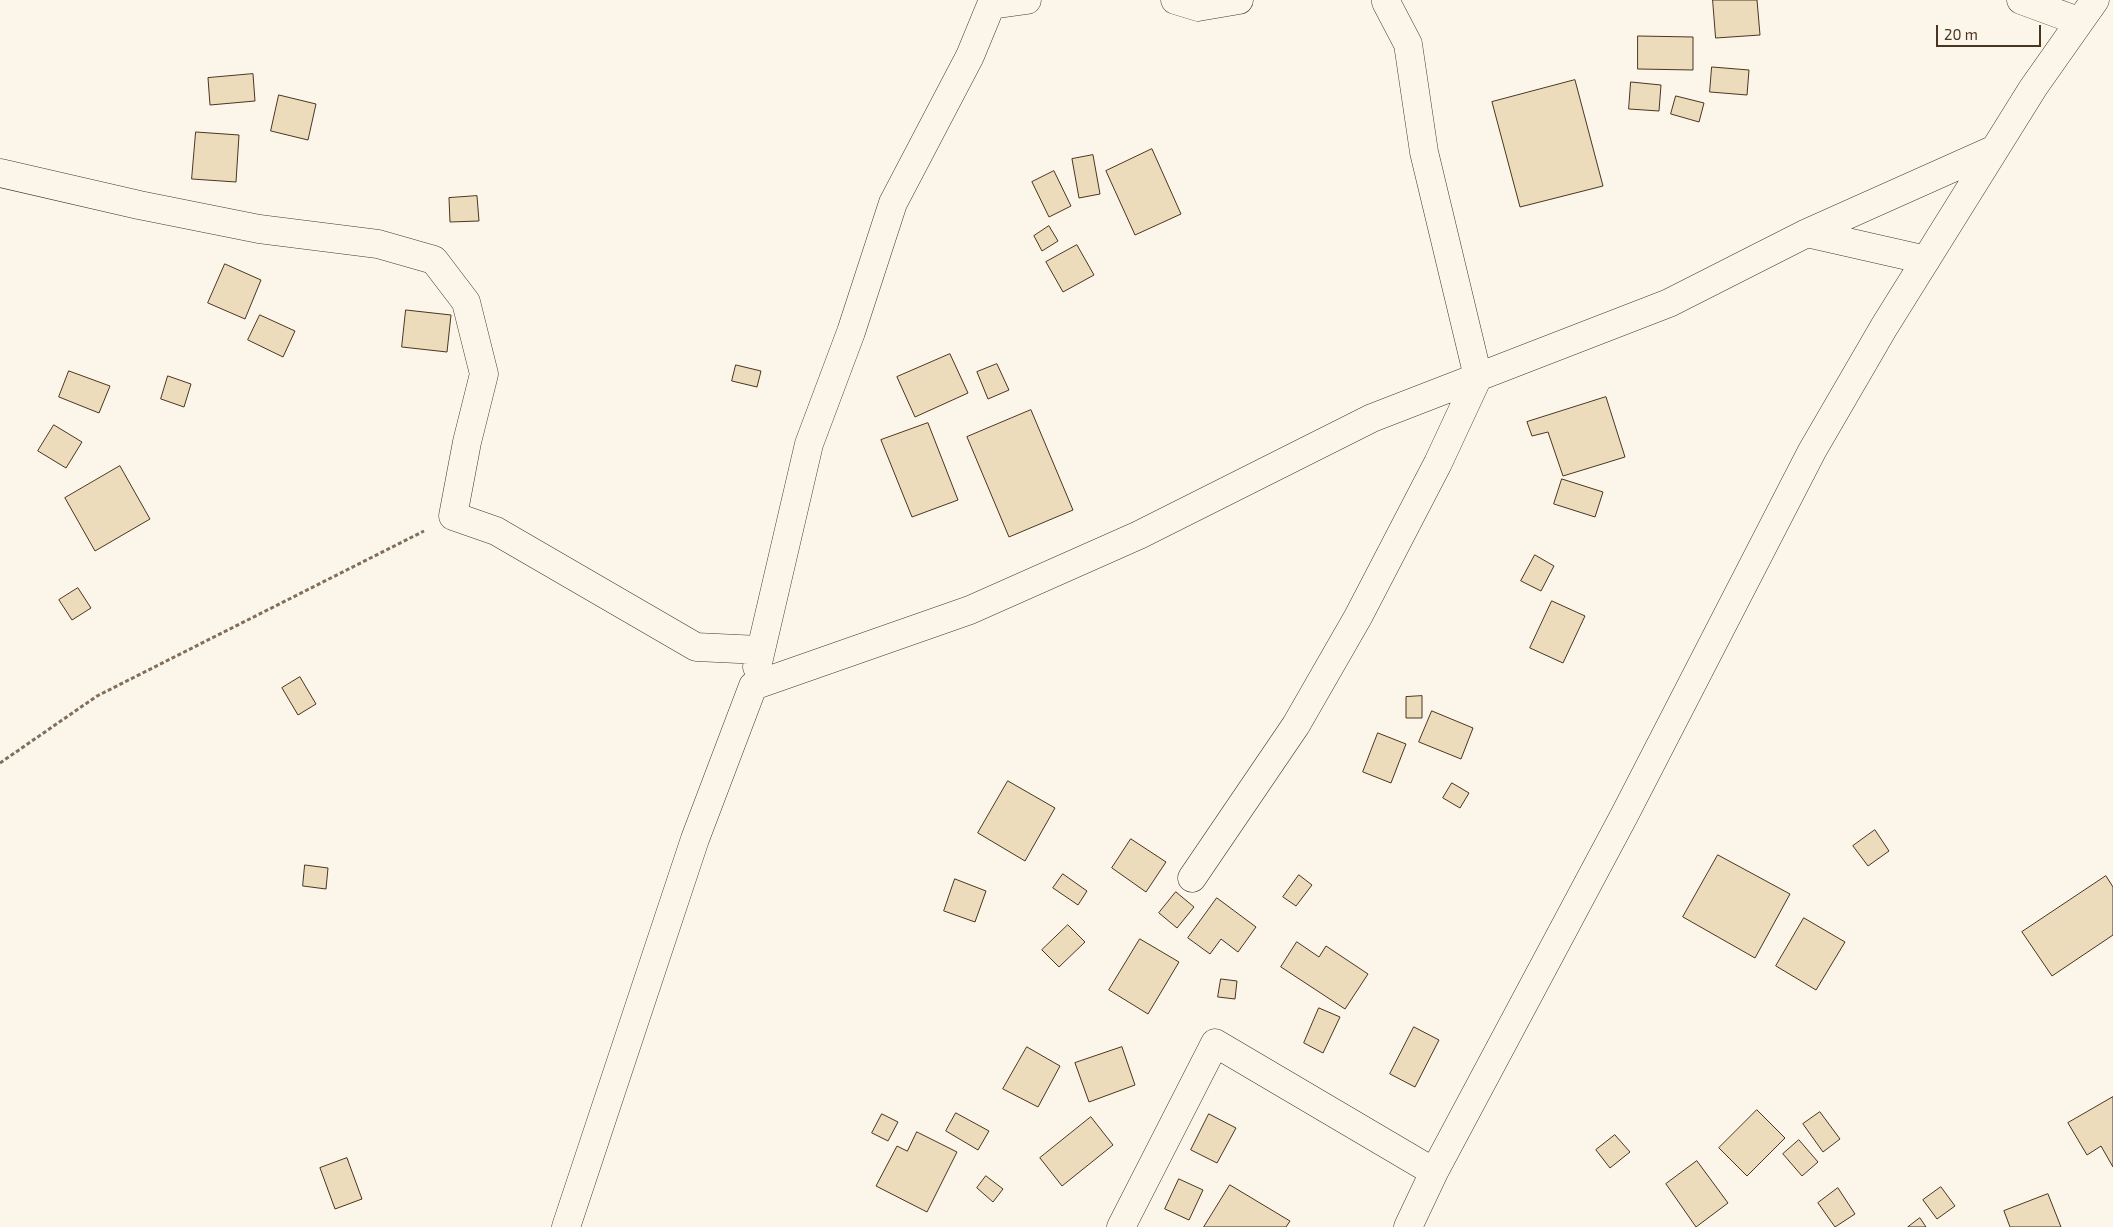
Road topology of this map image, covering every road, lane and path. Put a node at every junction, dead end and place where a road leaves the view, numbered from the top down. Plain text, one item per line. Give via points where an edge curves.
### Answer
1 (1028, 0) edge
2 (1175, 0) edge
3 (1239, 0) edge
4 (1387, 0) edge
5 (2021, 0) edge
6 (2094, 0) edge
7 (2078, 21) junction
8 (1995, 149) junction
9 (0, 173) edge
10 (1807, 233) junction
11 (1926, 260) junction
12 (1478, 377) junction
13 (453, 516) junction
14 (760, 650) junction
15 (753, 686) junction
16 (0, 763) edge
17 (1192, 878) dead end
18 (1434, 1172) junction
19 (566, 1227) edge
20 (1121, 1227) edge
21 (1408, 1227) edge

1 - 14 street via 991,5 970,56 893,203 851,332 809,444
2 - 3 street via 1198,7
4 - 12 street via 1408,44 1424,152
5 - 7 street
6 - 7 street
7 - 8 street
8 - 10 street
8 - 11 street
9 - 13 street via 250,227 378,244 434,260 466,302 484,374
10 - 11 street
10 - 12 street via 1669,303
11 - 18 street via 1812,451 1630,805
12 - 15 street via 1372,418 1139,535 970,610
12 - 17 street via 1438,462 1348,633 1296,724
13 - 14 street via 496,531 696,647
13 - 16 path via 97,696
14 - 15 street
15 - 19 street via 694,839
18 - 20 street via 1215,1043
18 - 21 street

